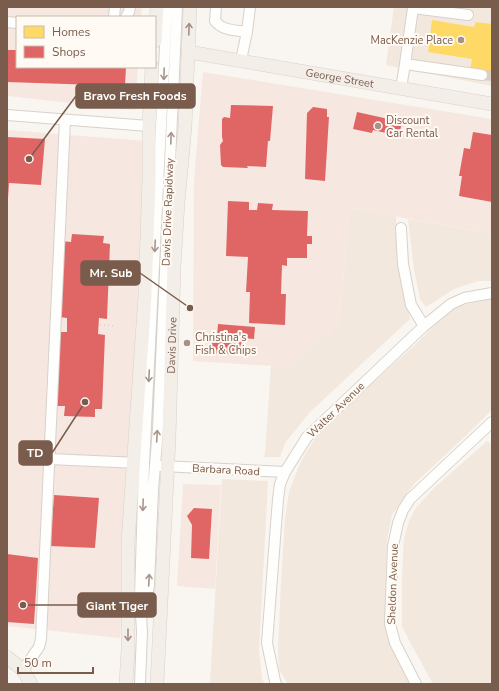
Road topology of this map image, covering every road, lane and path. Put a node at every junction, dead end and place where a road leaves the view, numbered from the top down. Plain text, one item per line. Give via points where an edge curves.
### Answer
1 (157, 7) edge
2 (167, 7) edge
3 (177, 7) edge
4 (190, 7) edge
5 (216, 7) edge
6 (250, 7) edge
7 (468, 15) dead end
8 (247, 32) junction
9 (161, 39) edge
10 (159, 52) edge
11 (188, 52) junction
12 (175, 53) junction
13 (241, 60) junction
14 (405, 64) junction
15 (152, 68) edge
16 (482, 75) tunnel mouth
17 (400, 88) junction
18 (492, 104) edge
19 (7, 115) edge
20 (65, 120) junction
21 (149, 126) junction
22 (401, 228) dead end
23 (492, 294) edge
24 (100, 325) dead end
25 (116, 326) dead end
26 (424, 326) junction
27 (490, 427) edge
28 (49, 459) junction
29 (139, 463) junction
30 (161, 466) junction
31 (285, 472) junction
32 (142, 632) junction
33 (7, 657) edge
34 (23, 670) junction
35 (31, 684) edge
36 (126, 684) edge
37 (140, 684) edge
38 (157, 684) edge
39 (276, 684) edge
40 (416, 684) edge

1 - 9 main road
2 - 9 street, Davis Drive Rapidway
3 - 9 street, Davis Drive Rapidway
11 -> 4 main road, Davis Drive
5 - 8 street via 216,21 219,26
6 - 8 street
7 - 14 street via 413,8
8 - 13 street
9 - 10 street, Davis Drive Rapidway
9 - 11 street
9 - 12 street, Davis Drive Rapidway
10 - 12 street
10 -> 29 street, Davis Drive Rapidway via 164,80
11 - 12 street
11 - 13 main road, George Street
11 - 30 main road, Davis Drive via 174,267 169,438
30 -> 12 street, Davis Drive Rapidway
13 - 17 main road, George Street
14 - 16 street
14 - 17 street
15 - 21 main road
17 - 18 main road, George Street
19 - 20 street
20 - 21 street
20 - 28 street
21 - 29 main road
22 - 26 street via 403,264 412,305
23 - 26 street, Walter Avenue via 464,298 451,304
24 - 25 path
26 - 31 street, Walter Avenue via 307,437
27 - 40 street, Sheldon Avenue via 410,499 395,533 390,624 395,643
28 - 29 street, Barbara Road
28 - 34 street via 41,639 39,647
29 - 30 street, Barbara Road
29 -> 32 street, Davis Drive Rapidway
29 -> 36 main road via 128,542
30 - 31 street, Barbara Road
32 -> 30 street, Davis Drive Rapidway
30 - 38 main road, Davis Drive
31 - 39 street, Walter Avenue via 278,499 267,643
32 - 37 street, Davis Drive Rapidway
33 - 34 main road
34 - 35 main road

